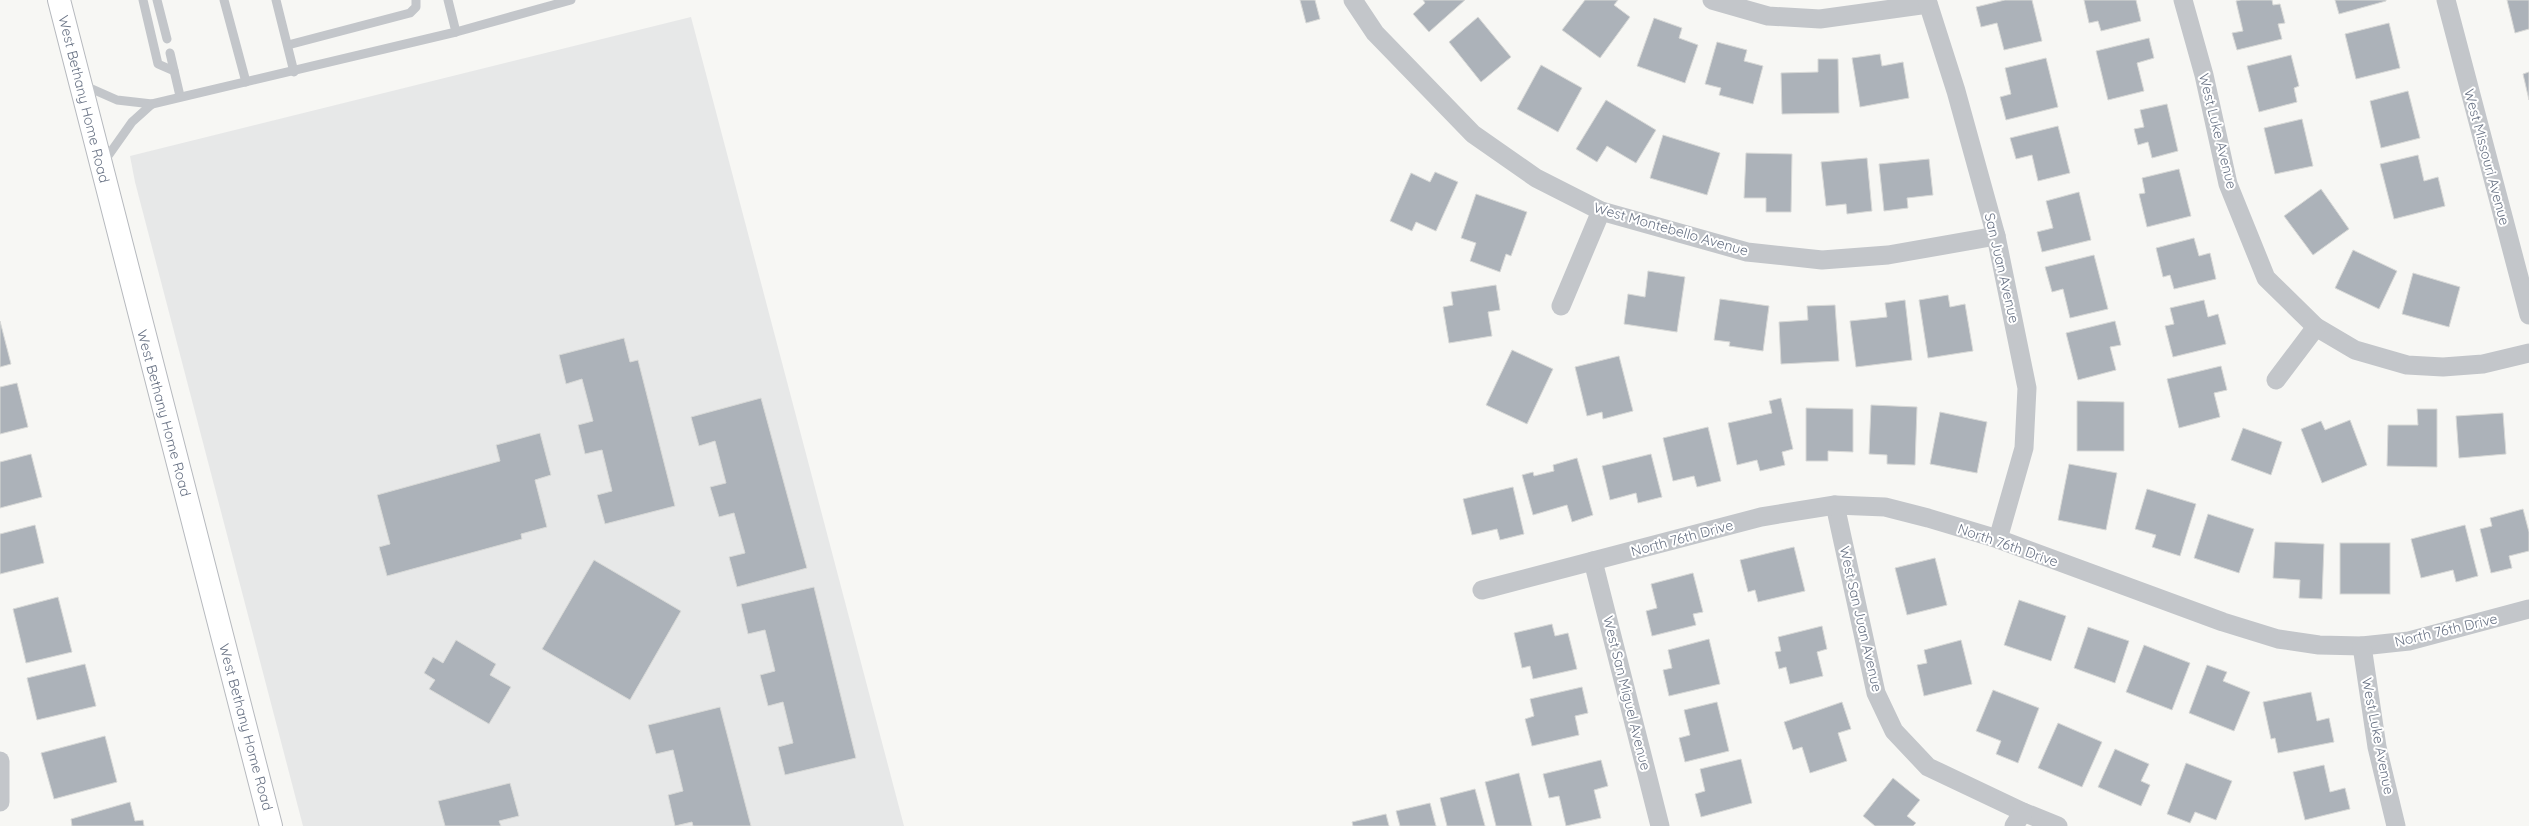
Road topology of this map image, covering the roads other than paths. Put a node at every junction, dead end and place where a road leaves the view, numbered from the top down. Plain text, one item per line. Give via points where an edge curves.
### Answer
1 (59, 0) edge
2 (143, 0) edge
3 (157, 0) edge
4 (224, 0) edge
5 (276, 0) edge
6 (416, 0) edge
7 (448, 0) edge
8 (571, 0) edge
9 (1352, 0) edge
10 (1712, 0) edge
11 (2183, 0) edge
12 (2446, 0) edge
13 (1927, 2) edge
14 (456, 32) junction
15 (166, 39) dead end
16 (288, 45) junction
17 (170, 53) dead end
18 (174, 71) junction
19 (294, 72) junction
20 (246, 82) junction
21 (80, 84) junction
22 (180, 96) junction
23 (152, 104) junction
24 (101, 167) junction
25 (1601, 211) junction
26 (1996, 236) junction
27 (1561, 306) dead end
28 (2529, 315) edge
29 (2316, 327) junction
30 (2529, 353) edge
31 (2276, 380) dead end
32 (1835, 505) junction
33 (1998, 539) junction
34 (1593, 561) junction
35 (1482, 590) dead end
36 (2529, 609) edge
37 (2362, 646) junction
38 (0, 761) edge
39 (0, 802) edge
40 (2018, 819) edge
41 (271, 826) edge
42 (1660, 826) edge
43 (2058, 826) edge
44 (2396, 826) edge

1 - 21 main road, West Bethany Home Road
2 - 18 lane via 158,64
3 - 15 lane
4 - 20 lane
5 - 16 lane
6 - 16 lane via 416,7 410,13
7 - 14 lane
8 - 14 lane
9 - 25 street, West Montebello Avenue via 1375,33 1473,134 1536,178
10 - 13 street via 1768,16 1820,19
11 - 29 street, West Luke Avenue via 2204,75 2228,184 2266,278
12 - 28 street, West Missouri Avenue
13 - 26 street, San Juan Avenue via 1956,91
14 - 19 lane
16 - 19 lane
17 - 18 lane
18 - 22 lane
19 - 20 lane
20 - 22 lane
21 - 23 lane via 117,100
21 - 24 main road, West Bethany Home Road
22 - 23 lane
23 - 24 lane via 132,122
24 - 41 main road, West Bethany Home Road
25 - 26 street, West Montebello Avenue via 1747,252 1822,260 1888,255
25 - 27 street
26 - 33 street, San Juan Avenue via 2027,388 2024,448
29 - 30 street, West Luke Avenue via 2355,350 2408,365 2443,367 2483,364
29 - 31 street
32 - 33 street, North 76th Drive via 1885,507
32 - 34 street, North 76th Drive via 1761,517
32 - 40 street, West San Juan Avenue via 1876,693 1894,731 1928,767
33 - 37 street, North 76th Drive via 2223,622 2278,639 2319,645
34 - 35 street, North 76th Drive
34 - 42 street, West San Miguel Avenue
36 - 37 street, North 76th Drive via 2409,641
37 - 44 street, West Luke Avenue via 2377,747
38 - 39 street
40 - 43 street, West San Juan Avenue

